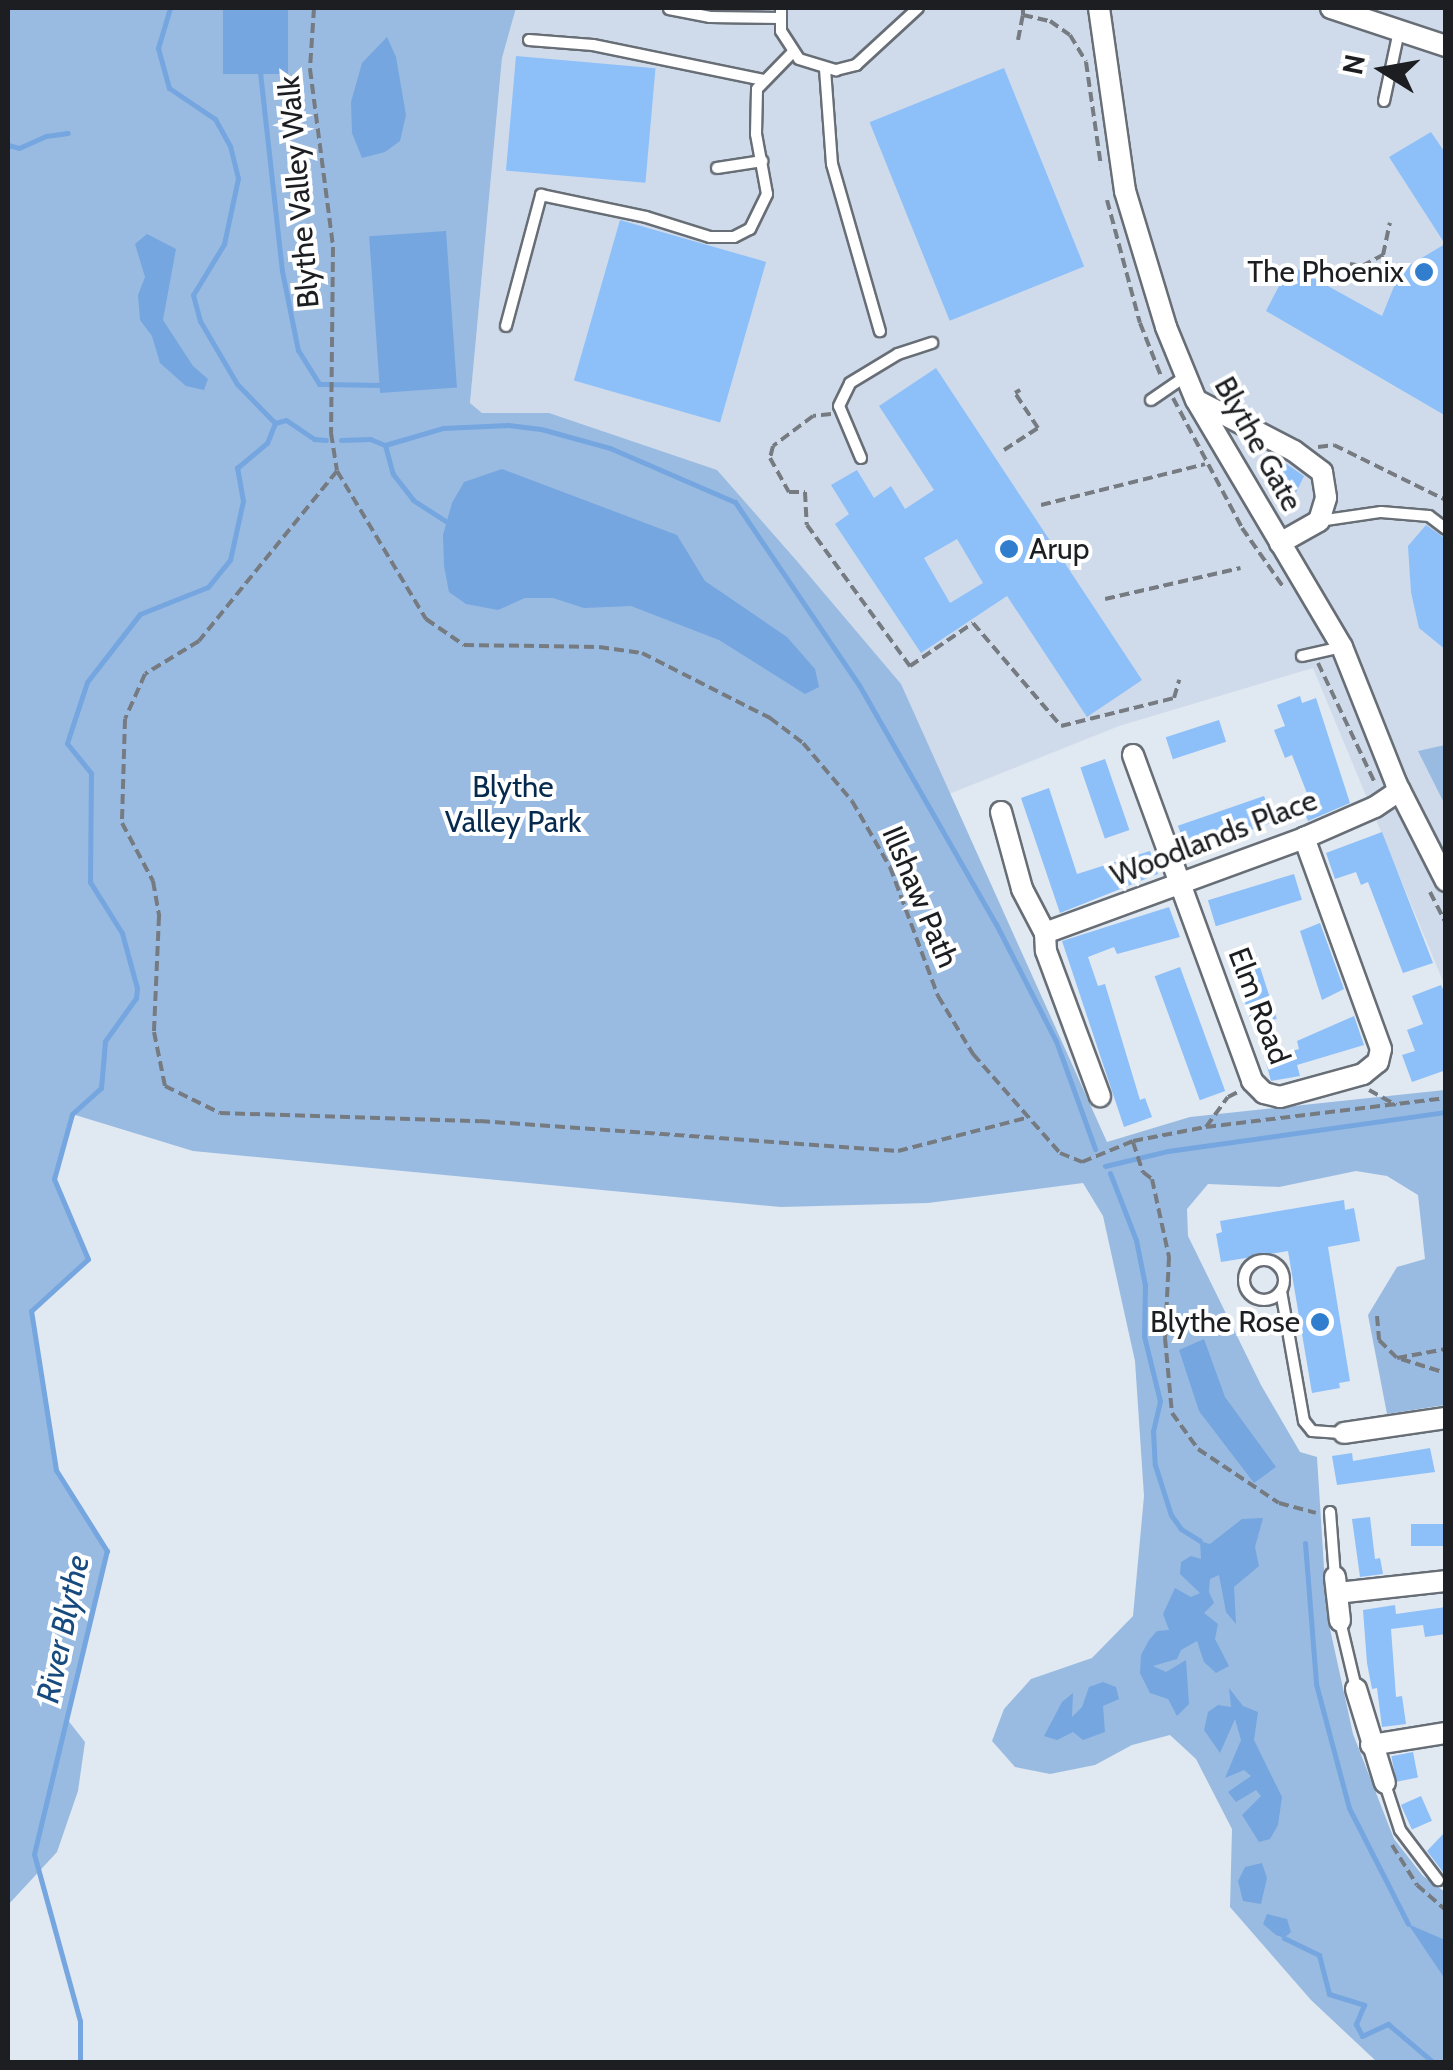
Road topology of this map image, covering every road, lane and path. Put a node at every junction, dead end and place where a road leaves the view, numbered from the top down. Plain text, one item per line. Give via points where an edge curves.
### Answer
1 (314, 8) edge
2 (918, 8) edge
3 (1023, 8) edge
4 (1099, 8) edge
5 (1331, 8) edge
6 (669, 9) edge
7 (740, 12) edge
8 (780, 13) edge
9 (1023, 15) junction
10 (1399, 31) junction
11 (1070, 35) dead end
12 (529, 40) dead end
13 (1018, 40) dead end
14 (1446, 46) edge
15 (794, 52) junction
16 (825, 68) junction
17 (762, 80) junction
18 (1384, 101) dead end
19 (762, 161) junction
20 (718, 168) dead end
21 (1390, 222) dead end
22 (1350, 264) dead end
23 (506, 326) dead end
24 (880, 331) dead end
25 (932, 343) dead end
26 (1186, 376) junction
27 (1020, 390) dead end
28 (1150, 400) dead end
29 (1196, 400) junction
30 (840, 413) junction
31 (330, 433) joint
32 (1004, 450) dead end
33 (1226, 452) junction
34 (1294, 452) junction
35 (861, 458) dead end
36 (337, 471) junction
37 (1446, 500) edge
38 (1041, 505) dead end
39 (1319, 521) junction
40 (1446, 530) edge
41 (1280, 542) junction
42 (1240, 568) dead end
43 (1105, 599) dead end
44 (1342, 647) junction
45 (1302, 656) dead end
46 (1179, 680) dead end
47 (1132, 756) dead end
48 (1400, 790) junction
49 (1001, 812) dead end
50 (1304, 838) junction
51 (1446, 881) edge
52 (1182, 882) junction
53 (1045, 933) junction
54 (1360, 1075) junction
55 (1253, 1084) junction
56 (1100, 1096) dead end
57 (1446, 1098) edge
58 (1396, 1105) junction
59 (1030, 1118) junction
60 (1206, 1127) junction
61 (1132, 1141) junction
62 (1281, 1291) junction
63 (1377, 1316) dead end
64 (1446, 1349) edge
65 (1396, 1358) junction
66 (1446, 1373) edge
67 (1446, 1418) edge
68 (1344, 1433) joint
69 (1295, 1507) dead end
70 (1330, 1512) dead end
71 (1446, 1581) edge
72 (1336, 1585) junction
73 (1340, 1621) joint
74 (1356, 1690) joint
75 (1446, 1733) edge
76 (1370, 1745) junction
77 (1384, 1782) joint
78 (1438, 1880) dead end

1 - 31 path, Blythe Valley Walk via 310,69 333,247
2 - 16 lane via 856,66
3 - 9 path
4 - 26 street, Blythe Gate via 1125,192
5 - 10 street
6 - 7 lane
7 - 8 lane
8 - 15 lane via 785,42
9 - 11 path via 1050,21
9 - 13 path
10 - 14 street
10 - 18 lane
12 - 17 lane via 593,45
15 - 16 lane
15 - 17 lane
16 - 24 lane via 832,164
17 - 19 lane via 754,104
19 - 20 lane
19 - 23 lane via 762,211 750,229 725,239 541,195
21 - 22 path via 1383,255 1362,266
25 - 30 lane via 898,354 850,383
26 - 28 lane
26 - 29 street, Blythe Gate
27 - 32 path via 1015,393 1038,428
29 - 33 street, Blythe Gate
29 - 34 street
30 - 35 lane
30 - 46 path via 814,416 773,446 770,458 789,492 805,492 807,525 910,666 972,623 1060,726 1174,698
31 - 36 path, Illshaw Path
33 - 38 path via 1196,468
33 - 41 street, Blythe Gate
34 - 37 path via 1334,445
34 - 39 street via 1322,472 1326,498
36 - 59 path, Illshaw Path via 426,619 464,645 642,653 770,718 803,742 852,801 890,867 938,996 973,1054
36 - 59 path via 198,641 144,674 125,720 122,823 153,881 159,916 154,1032 165,1086 220,1113 480,1121 898,1151
39 - 40 lane via 1381,512 1429,516
39 - 41 street
41 - 44 street, Blythe Gate
42 - 43 path
44 - 45 lane
44 - 48 street, Blythe Gate
47 - 52 street, Elm Road
48 - 50 street, Woodlands Place via 1376,808
48 - 51 street, Blythe Gate
49 - 53 street via 1022,889
50 - 52 street, Woodlands Place
50 - 54 street via 1382,1048 1378,1062
52 - 53 street, Woodlands Place
52 - 55 street, Elm Road
53 - 56 street
54 - 55 street, Elm Road via 1280,1097
54 - 58 path via 1366,1089
55 - 60 path via 1228,1097
57 - 58 path, Illshaw Path
58 - 60 path, Illshaw Path
59 - 61 path, Illshaw Path via 1060,1153 1082,1162
60 - 61 path, Illshaw Path
61 - 69 path via 1152,1178 1169,1257 1172,1413 1198,1449 1278,1503
62 - 62 lane via 1264,1300 1251,1295 1244,1283 1247,1270 1263,1260 1276,1263 1284,1273
62 - 68 lane via 1304,1421 1312,1431
63 - 65 path via 1380,1340
64 - 65 path
65 - 66 path
67 - 68 street
70 - 72 lane
71 - 72 street
72 - 73 street
73 - 74 lane
74 - 76 street
75 - 76 street
76 - 77 street
77 - 78 lane via 1400,1830

